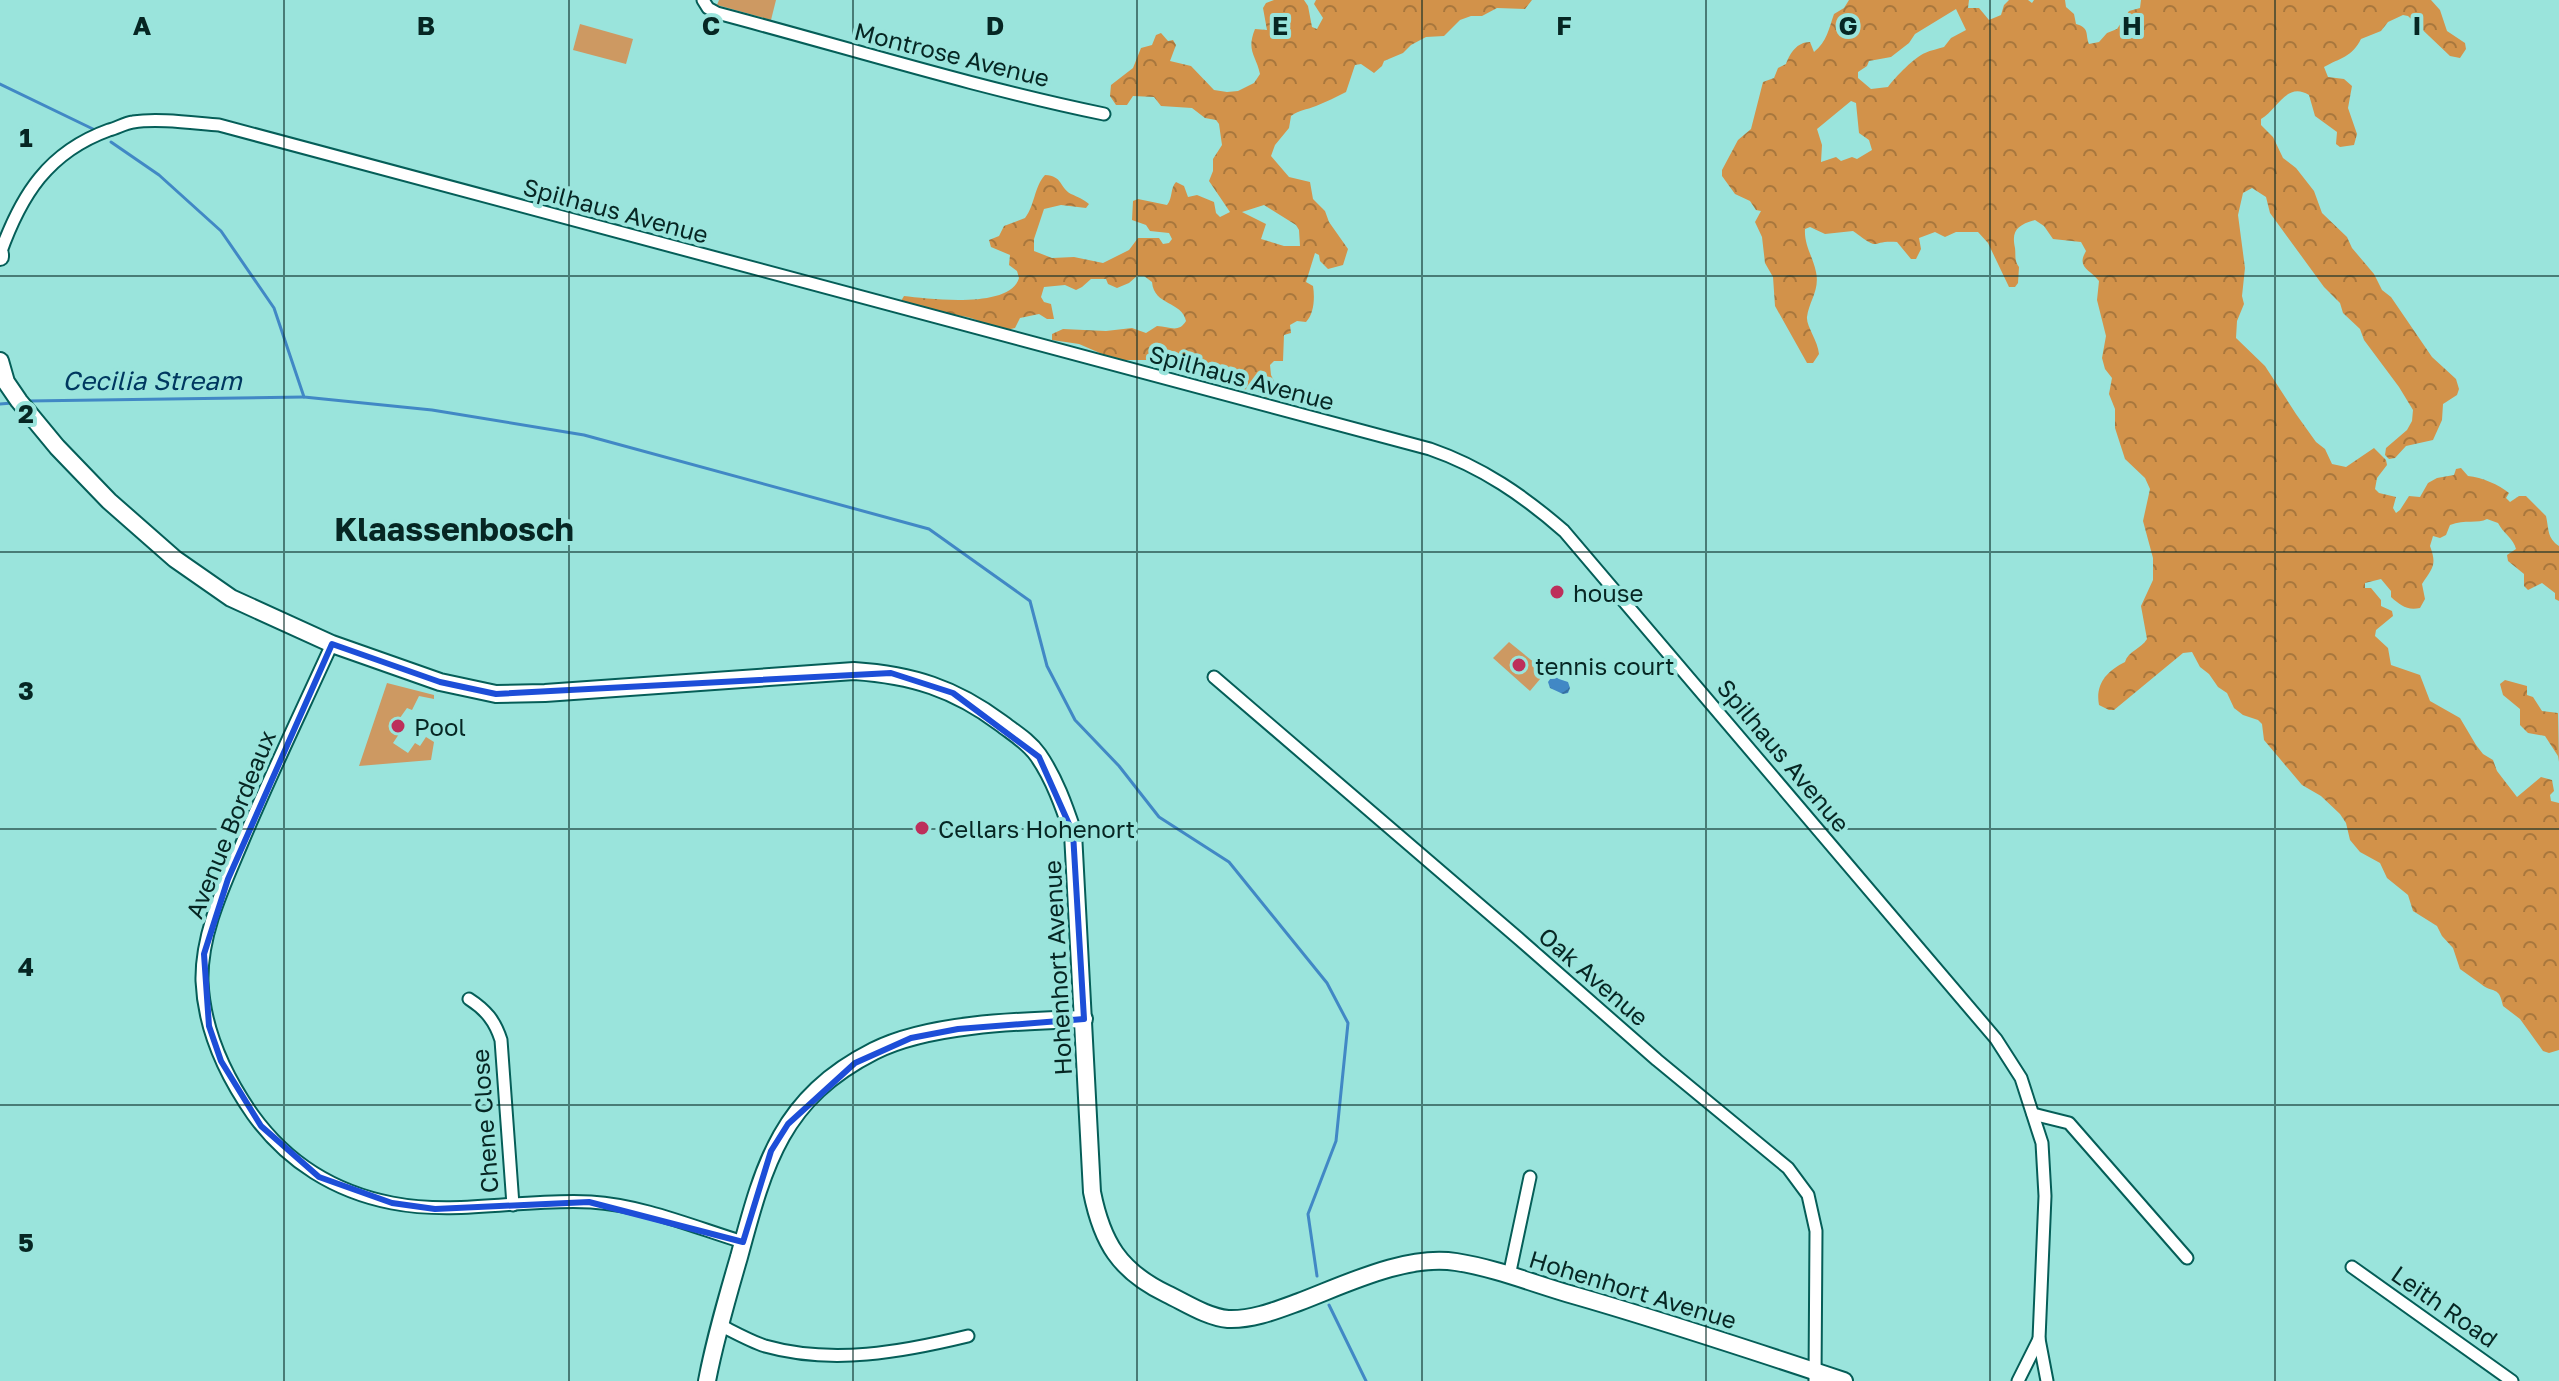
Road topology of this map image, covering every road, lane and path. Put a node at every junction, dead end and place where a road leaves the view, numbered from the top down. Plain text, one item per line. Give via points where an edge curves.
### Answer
1 (703, 0) edge
2 (1104, 114) dead end
3 (0, 255) edge
4 (0, 361) edge
5 (332, 644) junction
6 (1214, 677) dead end
7 (469, 999) dead end
8 (1084, 1019) junction
9 (2033, 1114) junction
10 (1530, 1177) dead end
11 (513, 1205) junction
12 (743, 1242) junction
13 (2187, 1258) dead end
14 (2352, 1267) dead end
15 (1509, 1276) junction
16 (720, 1325) junction
17 (968, 1336) dead end
18 (2039, 1339) junction
19 (1815, 1376) edge
20 (707, 1381) edge
21 (1844, 1381) edge
22 (2018, 1381) edge
23 (2047, 1381) edge
24 (2512, 1381) edge

1 - 2 street, Montrose Avenue via 717,13 875,58
3 - 9 street, Spilhaus Avenue via 28,192 57,158 93,136 133,122 219,125 1456,459 1527,499 1564,531 1996,1039 2021,1078
4 - 5 street, Hohenhort Avenue via 6,382 57,447 175,559 231,598
5 - 8 street, Hohenhort Avenue via 440,682 496,694 854,671 891,673 953,693 1027,742 1062,799 1075,851
5 - 11 street, Avenue Bordeaux via 217,904 202,983 209,1026 221,1061 254,1116 288,1154 319,1177 352,1193 392,1203 435,1209
6 - 19 street, Oak Avenue via 1788,1168 1808,1195 1816,1231
7 - 11 street, Chene Close via 496,1023 501,1040
8 - 12 street via 1000,1022 946,1031 875,1050 855,1063 810,1098 771,1151
8 - 15 street, Hohenhort Avenue via 1098,1224 1126,1267 1153,1287 1228,1319 1273,1312 1413,1263 1453,1261
9 - 13 street via 2069,1123
9 - 18 street, Spilhaus Avenue via 2042,1143 2045,1196
10 - 15 street
11 - 12 street, Avenue Bordeaux via 618,1205
12 - 16 street
14 - 24 street, Leith Road
15 - 19 street, Hohenhort Avenue
16 - 17 street via 763,1345 808,1355 919,1348
16 - 20 street
18 - 22 street, Spilhaus Avenue
18 - 23 street, Spilhaus Avenue
19 - 21 street, Hohenhort Avenue

